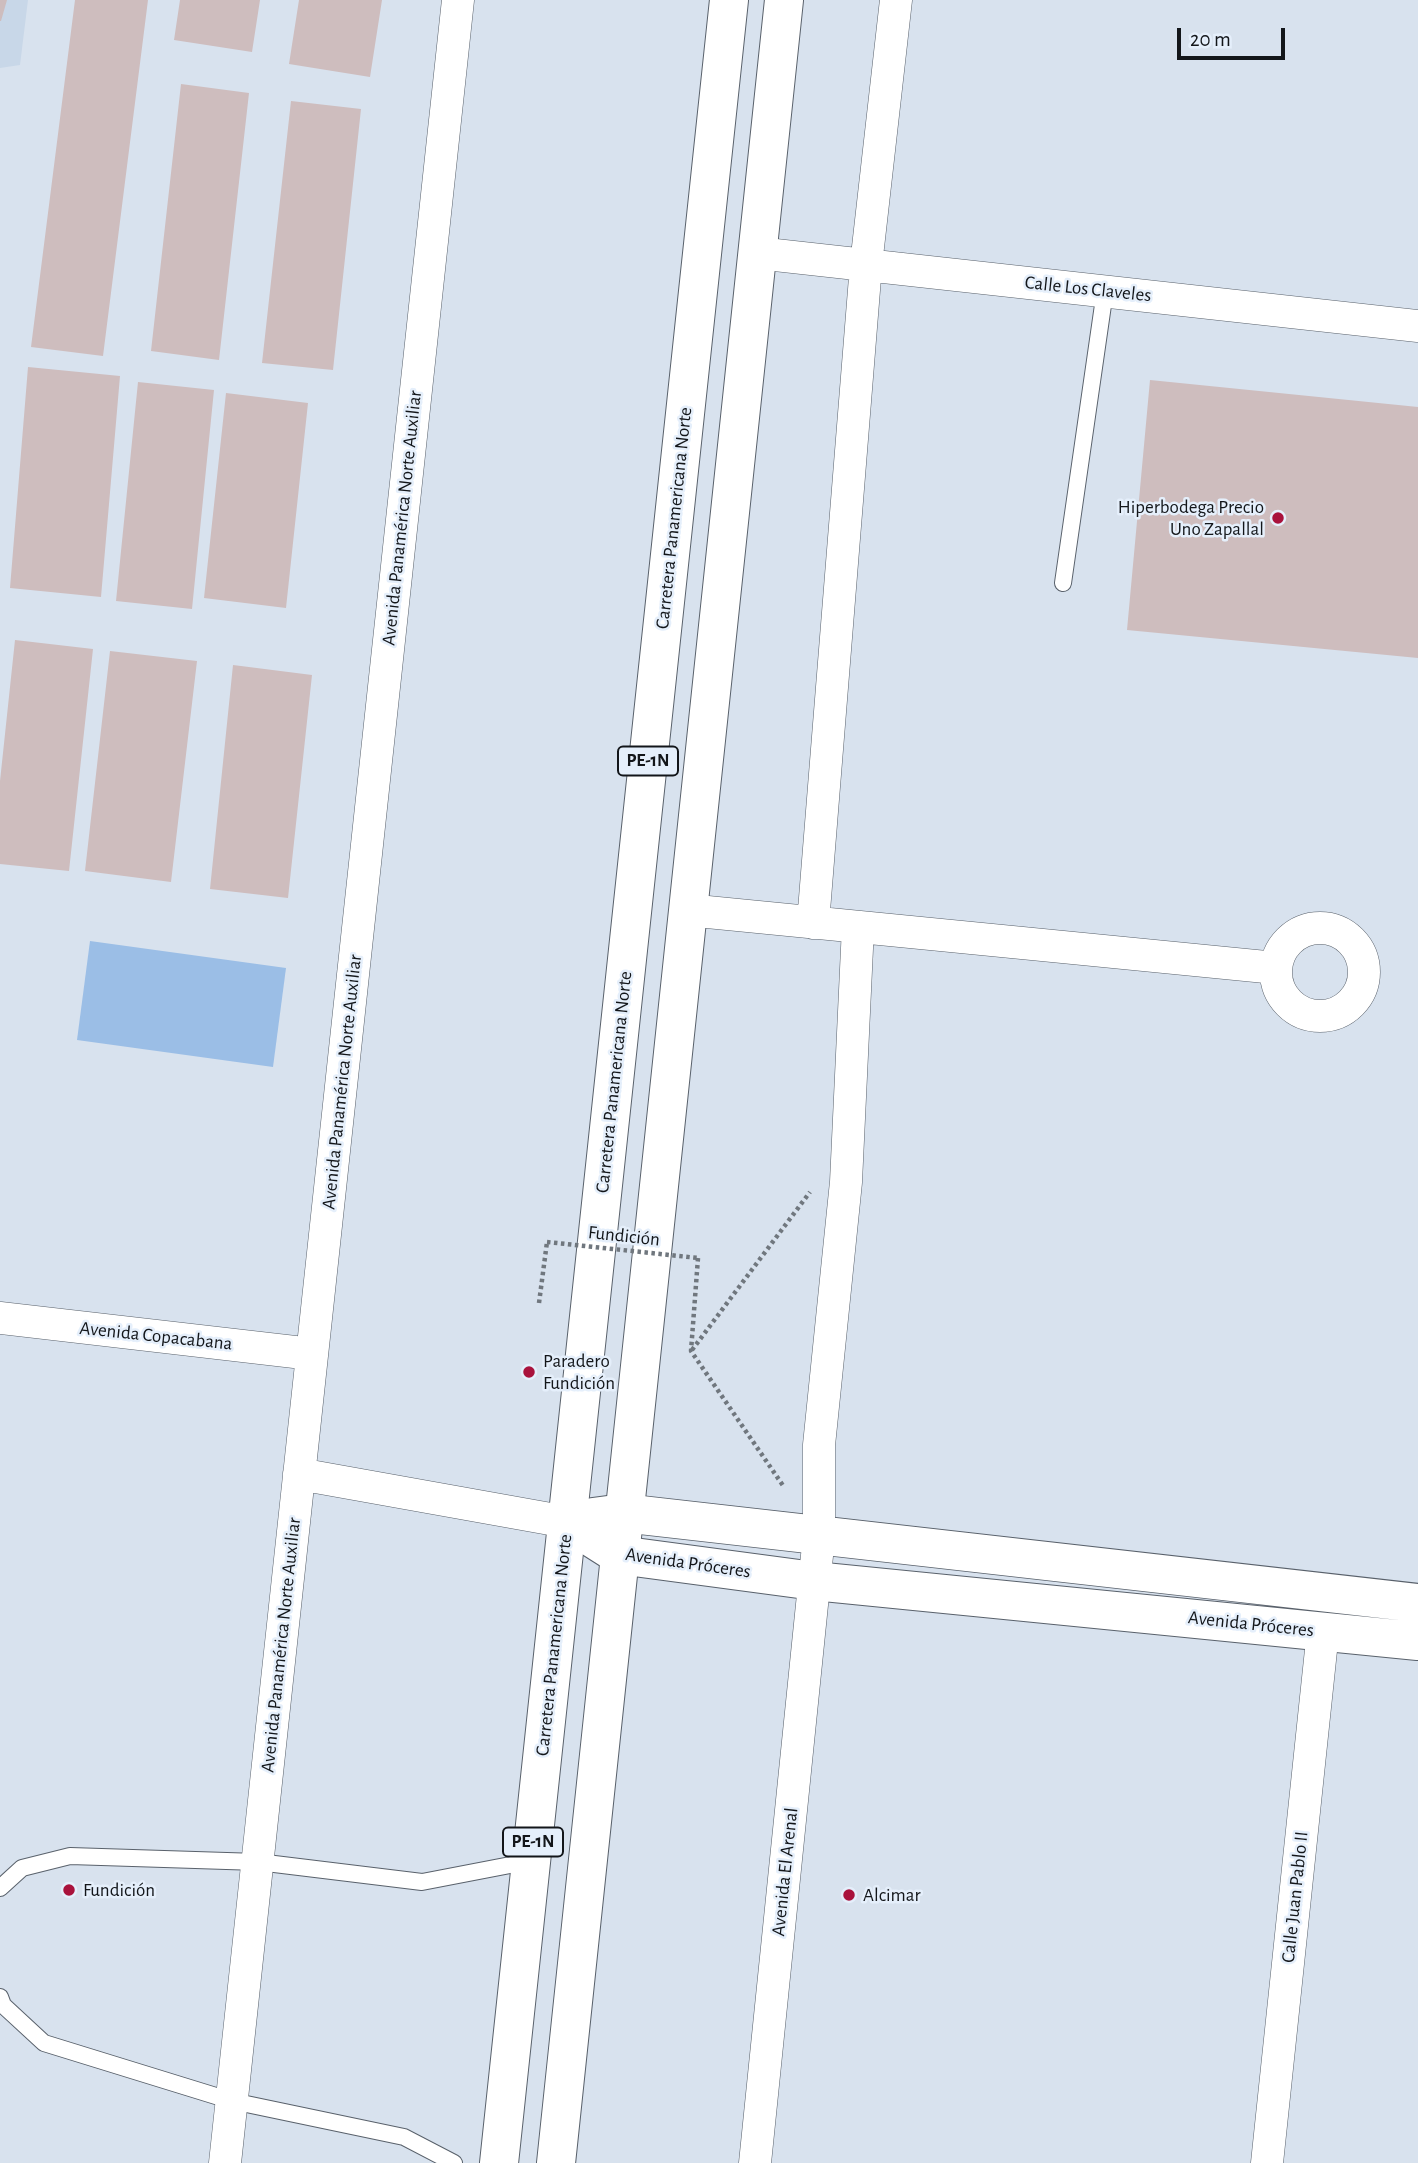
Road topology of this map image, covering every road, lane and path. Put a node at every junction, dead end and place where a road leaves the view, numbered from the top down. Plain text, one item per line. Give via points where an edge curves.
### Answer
1 (458, 0) edge
2 (729, 0) edge
3 (784, 0) edge
4 (896, 0) edge
5 (757, 253) junction
6 (866, 265) junction
7 (1105, 291) junction
8 (1418, 326) edge
9 (1063, 583) dead end
10 (687, 910) junction
11 (813, 923) junction
12 (858, 927) junction
13 (1276, 968) dead end
14 (817, 1184) dead end
15 (539, 1303) dead end
16 (0, 1318) edge
17 (691, 1351) junction
18 (312, 1354) junction
19 (299, 1474) junction
20 (785, 1488) dead end
21 (623, 1513) junction
22 (567, 1522) junction
23 (819, 1536) junction
24 (619, 1555) junction
25 (814, 1581) junction
26 (1418, 1603) edge
27 (1323, 1631) junction
28 (1418, 1641) edge
29 (531, 1861) junction
30 (258, 1862) junction
31 (0, 1888) edge
32 (0, 1997) edge
33 (232, 2101) junction
34 (225, 2163) edge
35 (454, 2163) edge
36 (499, 2163) edge
37 (556, 2163) edge
38 (755, 2163) edge
39 (1267, 2163) edge

1 - 18 street, Avenida Panamérica Norte Auxiliar
2 - 22 main road, Carretera Panamericana Norte / PE-1N
3 - 5 main road, PE-1N
4 - 6 street
5 - 6 street, Calle Los Claveles
5 - 10 main road, PE-1N
6 - 7 street, Calle Los Claveles
6 - 11 street
7 - 8 street, Calle Los Claveles
7 - 9 lane
10 - 11 street
10 - 21 main road, PE-1N
11 - 12 street
12 - 13 street
12 - 23 street, Avenida El Arenal via 846,1182 819,1445
14 - 17 path
15 - 17 path, Fundición, bridge via 547,1242 698,1258
16 - 18 street, Avenida Copacabana
17 - 20 path
18 - 19 street, Avenida Panamérica Norte Auxiliar
19 - 22 street
19 - 30 street, Avenida Panamérica Norte Auxiliar
21 - 22 main road, Avenida Próceres
21 - 23 main road, Avenida Próceres
21 - 24 main road, PE-1N
22 - 24 main road, Avenida Próceres
22 - 29 main road, Carretera Panamericana Norte / PE-1N
23 - 25 street, Avenida El Arenal
23 - 26 main road, Avenida Próceres
24 - 25 main road, Avenida Próceres
24 - 37 main road, PE-1N
25 - 27 main road, Avenida Próceres
25 - 38 street, Avenida El Arenal
27 - 28 main road, Avenida Próceres
27 - 39 street, Calle Juan Pablo II
29 - 30 lane via 422,1882
29 - 36 main road, Carretera Panamericana Norte / PE-1N
30 - 31 lane via 70,1856 22,1868
30 - 33 street, Avenida Panamérica Norte Auxiliar
32 - 33 lane via 44,2043
33 - 34 street, Avenida Panamérica Norte Auxiliar
33 - 35 lane via 404,2137

